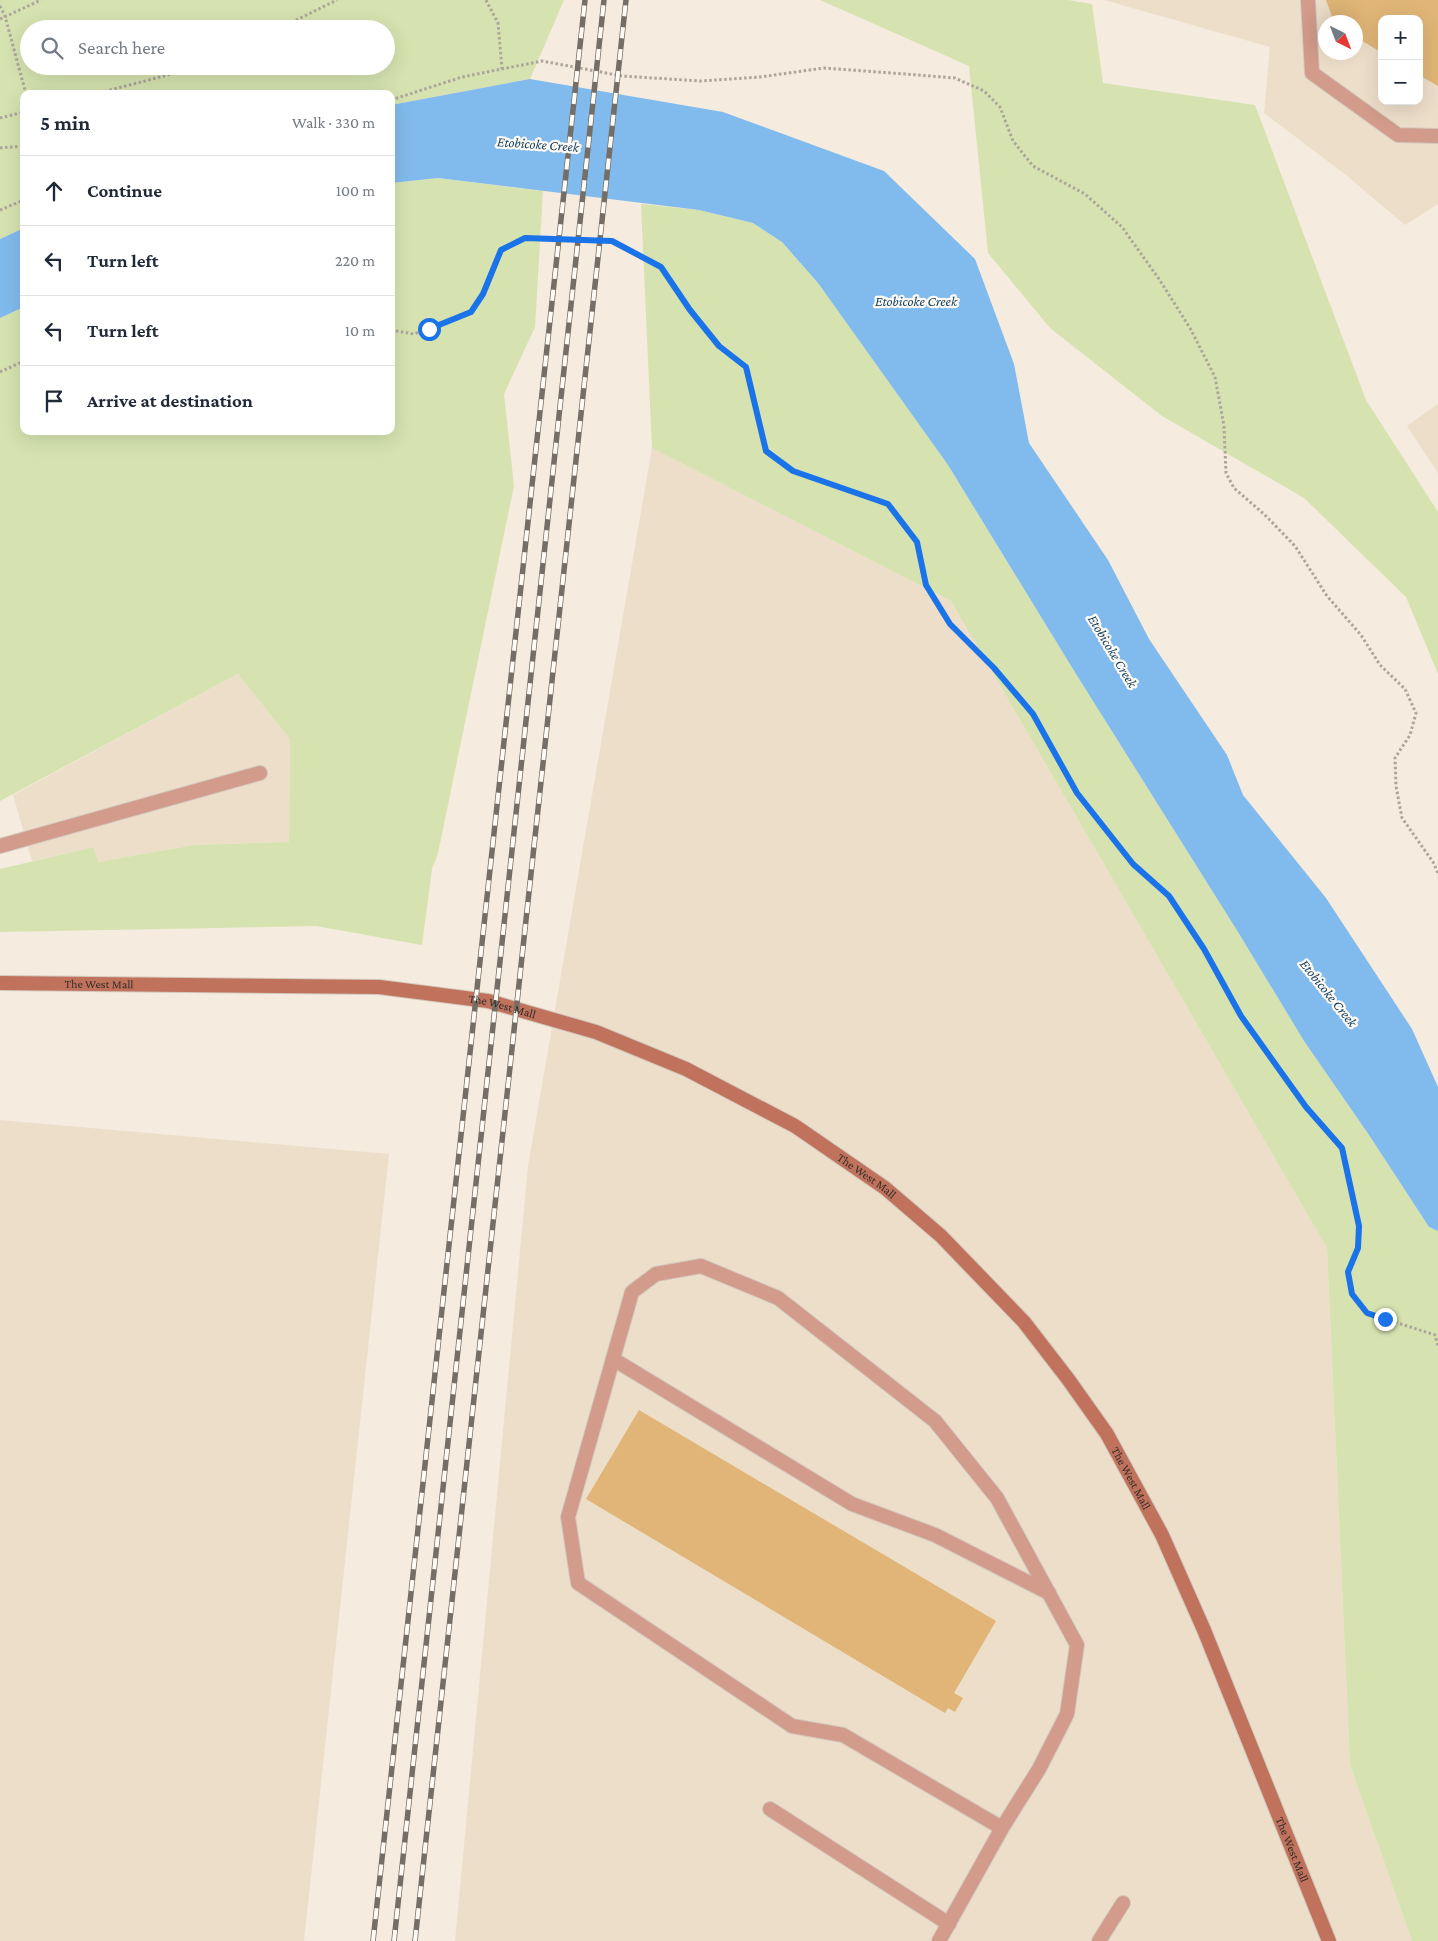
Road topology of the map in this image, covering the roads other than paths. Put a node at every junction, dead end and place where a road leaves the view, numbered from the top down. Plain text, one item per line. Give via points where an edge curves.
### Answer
1 (1308, 0) edge
2 (1438, 136) edge
3 (260, 773) dead end
4 (0, 846) edge
5 (0, 983) edge
6 (613, 1359) junction
7 (1049, 1593) junction
8 (770, 1809) dead end
9 (1002, 1828) junction
10 (1123, 1904) dead end
11 (949, 1924) junction
12 (939, 1941) edge
13 (1099, 1941) edge
14 (1329, 1941) edge

1 - 2 lane via 1312,73 1398,135
3 - 4 lane
5 - 14 main road, The West Mall via 379,987 488,1001 596,1032 686,1069 795,1126 885,1188 941,1236 1024,1322 1107,1434 1162,1535 1204,1630
6 - 7 lane via 852,1504 935,1535
6 - 7 lane via 632,1292 656,1274 701,1266 778,1298 935,1421 997,1498
6 - 9 lane via 568,1517 578,1583 792,1726 843,1735
7 - 9 lane via 1077,1645 1067,1714 1039,1769
8 - 11 lane
9 - 11 lane
10 - 13 lane
11 - 12 lane

